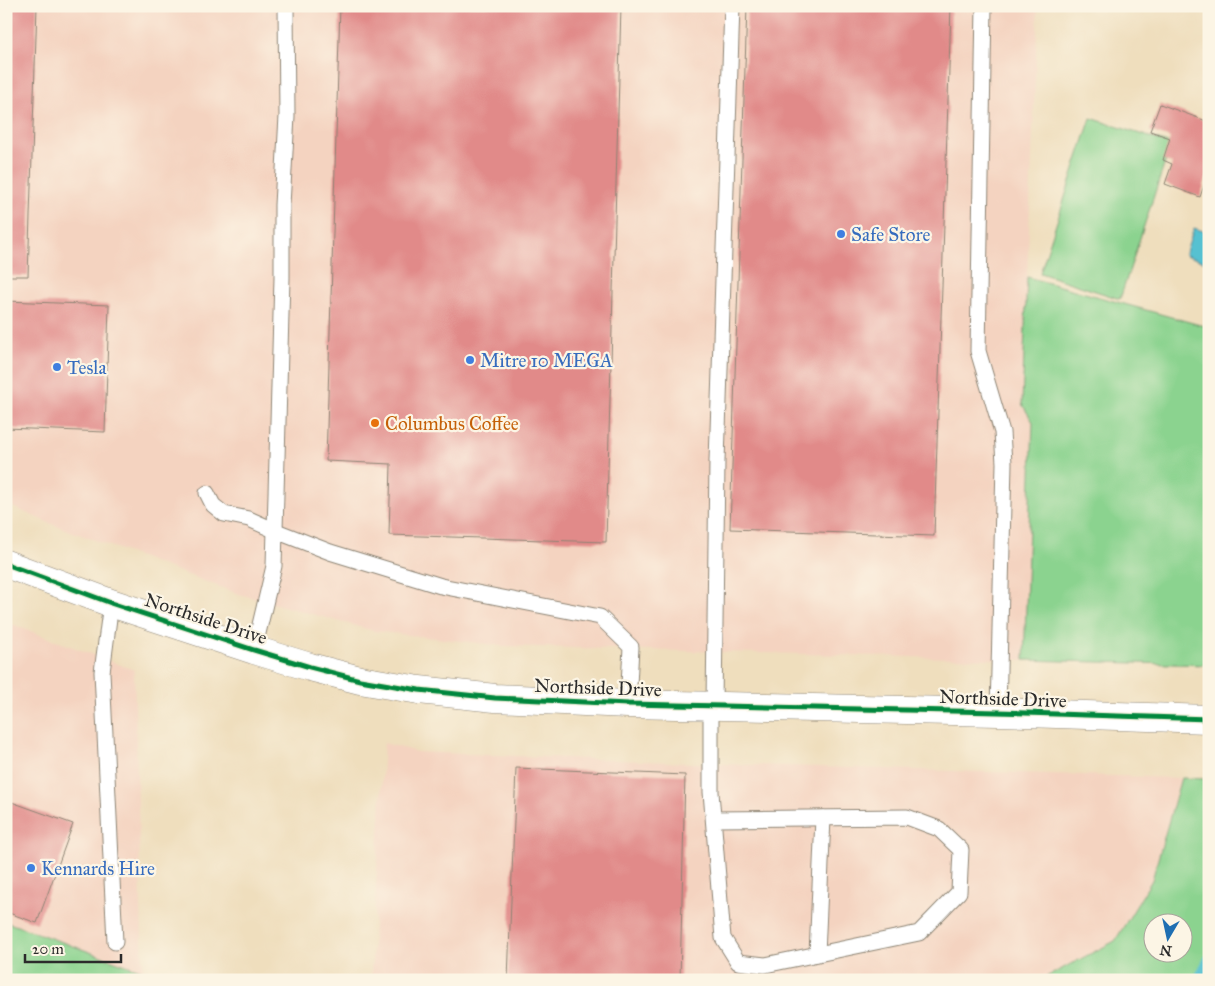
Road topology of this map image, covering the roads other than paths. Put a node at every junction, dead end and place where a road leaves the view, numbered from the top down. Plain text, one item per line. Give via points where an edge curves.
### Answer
1 (286, 6) edge
2 (732, 6) edge
3 (984, 6) edge
4 (207, 493) dead end
5 (276, 532) junction
6 (6, 564) edge
7 (111, 603) junction
8 (254, 650) junction
9 (628, 704) junction
10 (712, 706) junction
11 (998, 712) junction
12 (1209, 719) edge
13 (823, 818) junction
14 (714, 819) junction
15 (115, 942) dead end
16 (817, 954) junction

1 - 5 lane via 287,116 282,205
2 - 10 lane
3 - 11 lane via 978,351 1002,432 1004,463
4 - 5 lane via 212,505 224,514 249,519
5 - 8 lane via 274,566
5 - 9 lane via 441,586 600,617 631,647
6 - 7 street, Northside Drive
7 - 8 street, Northside Drive
7 - 15 lane via 102,672
8 - 9 street, Northside Drive via 360,680 419,690 495,698
9 - 10 street, Northside Drive
10 - 11 street, Northside Drive
10 - 14 lane
11 - 12 street, Northside Drive
13 - 14 lane
13 - 16 lane
13 - 16 lane via 907,818 939,829 960,850 959,892 919,932
14 - 16 lane via 724,938 738,962 765,965

